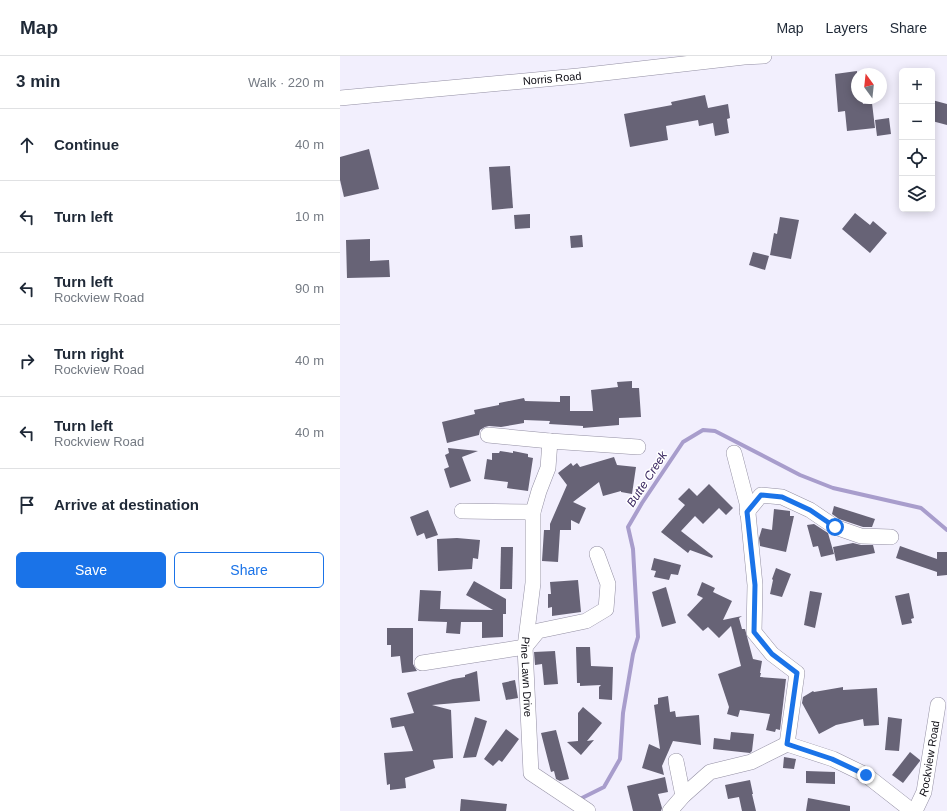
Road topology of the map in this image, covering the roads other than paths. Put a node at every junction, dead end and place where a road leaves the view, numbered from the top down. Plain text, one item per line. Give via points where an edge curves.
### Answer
1 (764, 56) edge
2 (340, 98) edge
3 (488, 435) dead end
4 (550, 441) junction
5 (638, 447) dead end
6 (734, 453) dead end
7 (462, 511) dead end
8 (533, 512) junction
9 (747, 512) junction
10 (891, 537) dead end
11 (597, 554) dead end
12 (525, 647) junction
13 (422, 663) dead end
14 (938, 705) dead end
15 (787, 744) junction
16 (676, 761) dead end
17 (683, 796) junction
18 (588, 811) edge
19 (670, 811) edge
20 (912, 811) edge
21 (915, 811) edge

1 - 2 street, Norris Road
3 - 4 street
4 - 5 street
4 - 8 street, Pine Lawn Drive via 548,468
6 - 9 street
7 - 8 street
8 - 12 street, Pine Lawn Drive via 533,583
9 - 10 street via 761,495 782,497 810,510 835,527 861,536
9 - 15 street via 755,585 754,632 772,654 797,673
11 - 12 street via 608,584 606,609 586,621 538,631
12 - 13 street
12 - 18 street, Pine Lawn Drive via 531,773
14 - 21 street, Rockview Road via 924,792
15 - 17 street via 751,762 710,772
15 - 20 street, Rockview Road via 832,759 866,775
16 - 17 street
17 - 19 street

